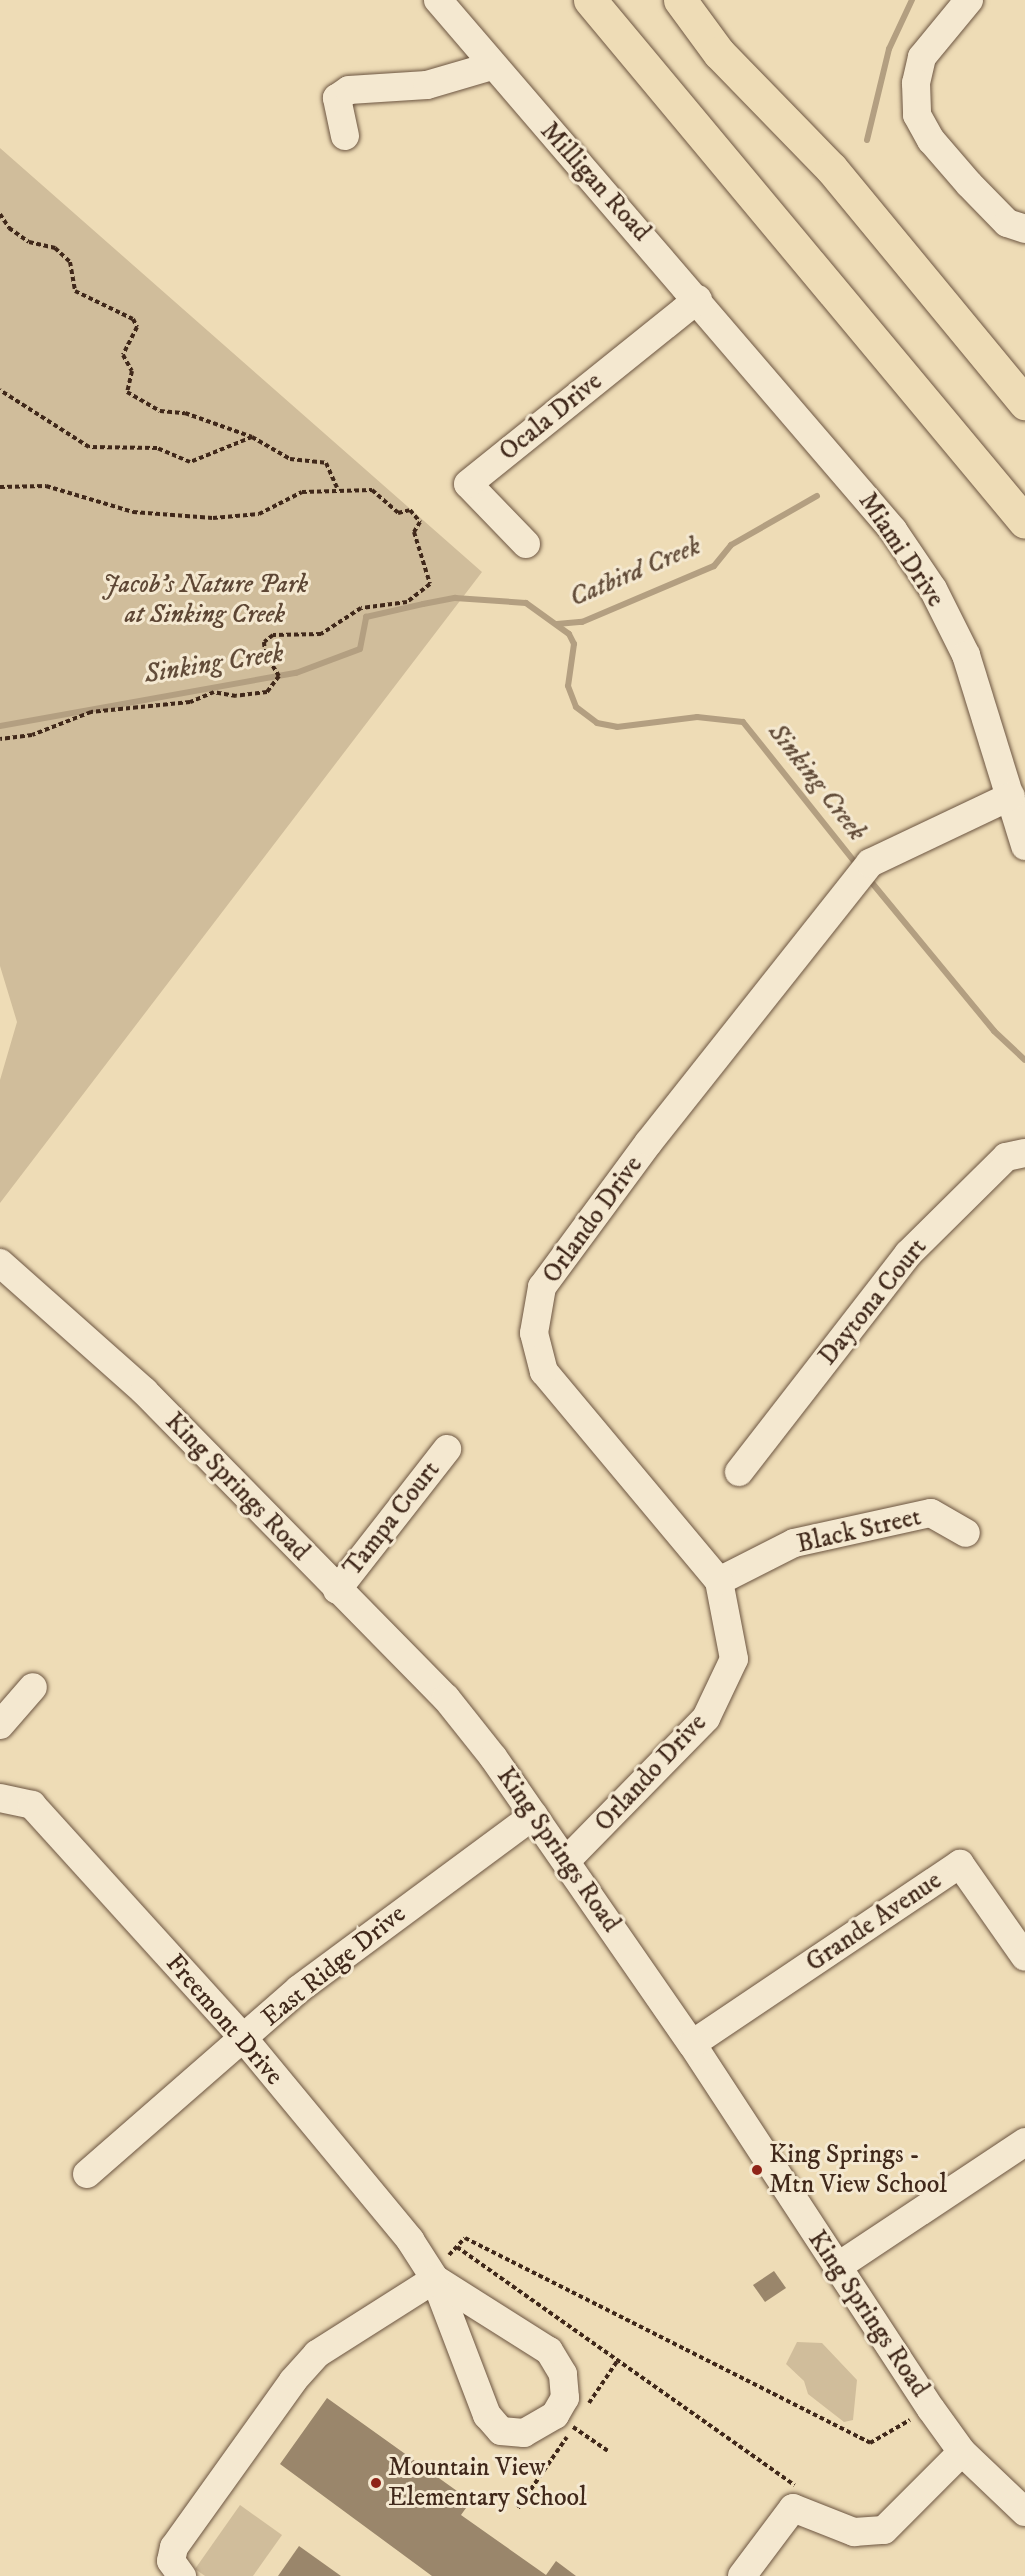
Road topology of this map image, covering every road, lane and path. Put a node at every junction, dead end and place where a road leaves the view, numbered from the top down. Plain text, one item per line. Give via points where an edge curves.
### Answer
1 (438, 0) edge
2 (590, 0) edge
3 (680, 0) edge
4 (969, 0) edge
5 (492, 66) junction
6 (345, 136) dead end
7 (0, 214) edge
8 (1025, 229) edge
9 (698, 299) junction
10 (0, 390) edge
11 (1025, 403) edge
12 (252, 437) junction
13 (0, 487) edge
14 (337, 488) junction
15 (1025, 522) edge
16 (526, 544) dead end
17 (0, 739) edge
18 (1011, 796) junction
19 (1025, 846) edge
20 (1025, 1153) edge
21 (0, 1263) edge
22 (447, 1449) dead end
23 (739, 1472) dead end
24 (966, 1533) dead end
25 (719, 1581) junction
26 (337, 1590) junction
27 (33, 1687) dead end
28 (0, 1725) edge
29 (0, 1798) edge
30 (534, 1815) junction
31 (566, 1861) junction
32 (1025, 1958) edge
33 (244, 2039) junction
34 (692, 2044) junction
35 (1025, 2142) edge
36 (87, 2174) dead end
37 (457, 2247) junction
38 (837, 2267) junction
39 (433, 2276) junction
40 (931, 2409) junction
41 (555, 2415) junction
42 (608, 2451) dead end
43 (962, 2452) junction
44 (793, 2508) junction
45 (1025, 2512) edge
46 (182, 2576) edge
47 (742, 2576) edge

1 - 5 street
2 - 15 highway
3 - 11 highway via 719,53 831,168
4 - 8 street via 922,57 915,83 918,115 931,140 969,184 1007,223
5 - 6 street via 427,86 349,90 337,98
5 - 9 street, Milligan Road
7 - 12 path via 9,228 29,242 55,248 70,262 75,291 133,319 137,327 123,356 132,371 127,392 160,411 185,412
9 - 16 street, Ocala Drive via 468,484
9 - 18 street, Miami Drive via 893,530 933,589 966,655
10 - 12 path via 88,447 157,448 190,462
12 - 14 path via 290,459 326,462
13 - 14 path via 46,486 133,512 213,518 259,514 302,492
14 - 17 path via 372,490 398,513 410,510 420,522 414,532 430,584 420,595 389,606 361,608 321,634 273,635 264,642 279,676 267,692 236,696 214,692 190,702 91,712 32,735
18 - 19 street, Miami Drive
18 - 25 street, Orlando Drive via 870,863 542,1287 534,1333 544,1372
20 - 23 street, Daytona Court via 1005,1157 908,1254
21 - 26 street, King Springs Road via 144,1391
22 - 26 street, Tampa Court
24 - 25 street, Black Street via 931,1513 794,1543
25 - 31 street, Orlando Drive via 734,1659 706,1718
26 - 30 street, King Springs Road via 446,1698
27 - 28 street
29 - 33 street, Freemont Drive via 32,1805
30 - 31 street, King Springs Road
30 - 33 street, East Ridge Drive via 354,1946
31 - 34 street, King Springs Road
32 - 34 street, Grande Avenue via 960,1864
33 - 36 street, East Ridge Drive
33 - 39 street, Freemont Drive via 410,2240
34 - 38 street, King Springs Road
35 - 38 street
37 - 39 path
37 - 40 path via 465,2238 870,2443
37 - 44 path via 804,2491
38 - 40 street, King Springs Road
39 - 41 street via 549,2351 563,2374 565,2398
39 - 41 street via 487,2415 501,2431 524,2433
39 - 46 street via 317,2354 292,2381 174,2547 171,2561
40 - 43 street, King Springs Road
41 - 42 path
43 - 44 street via 884,2530 854,2532
43 - 45 street, King Springs Road
44 - 47 street

